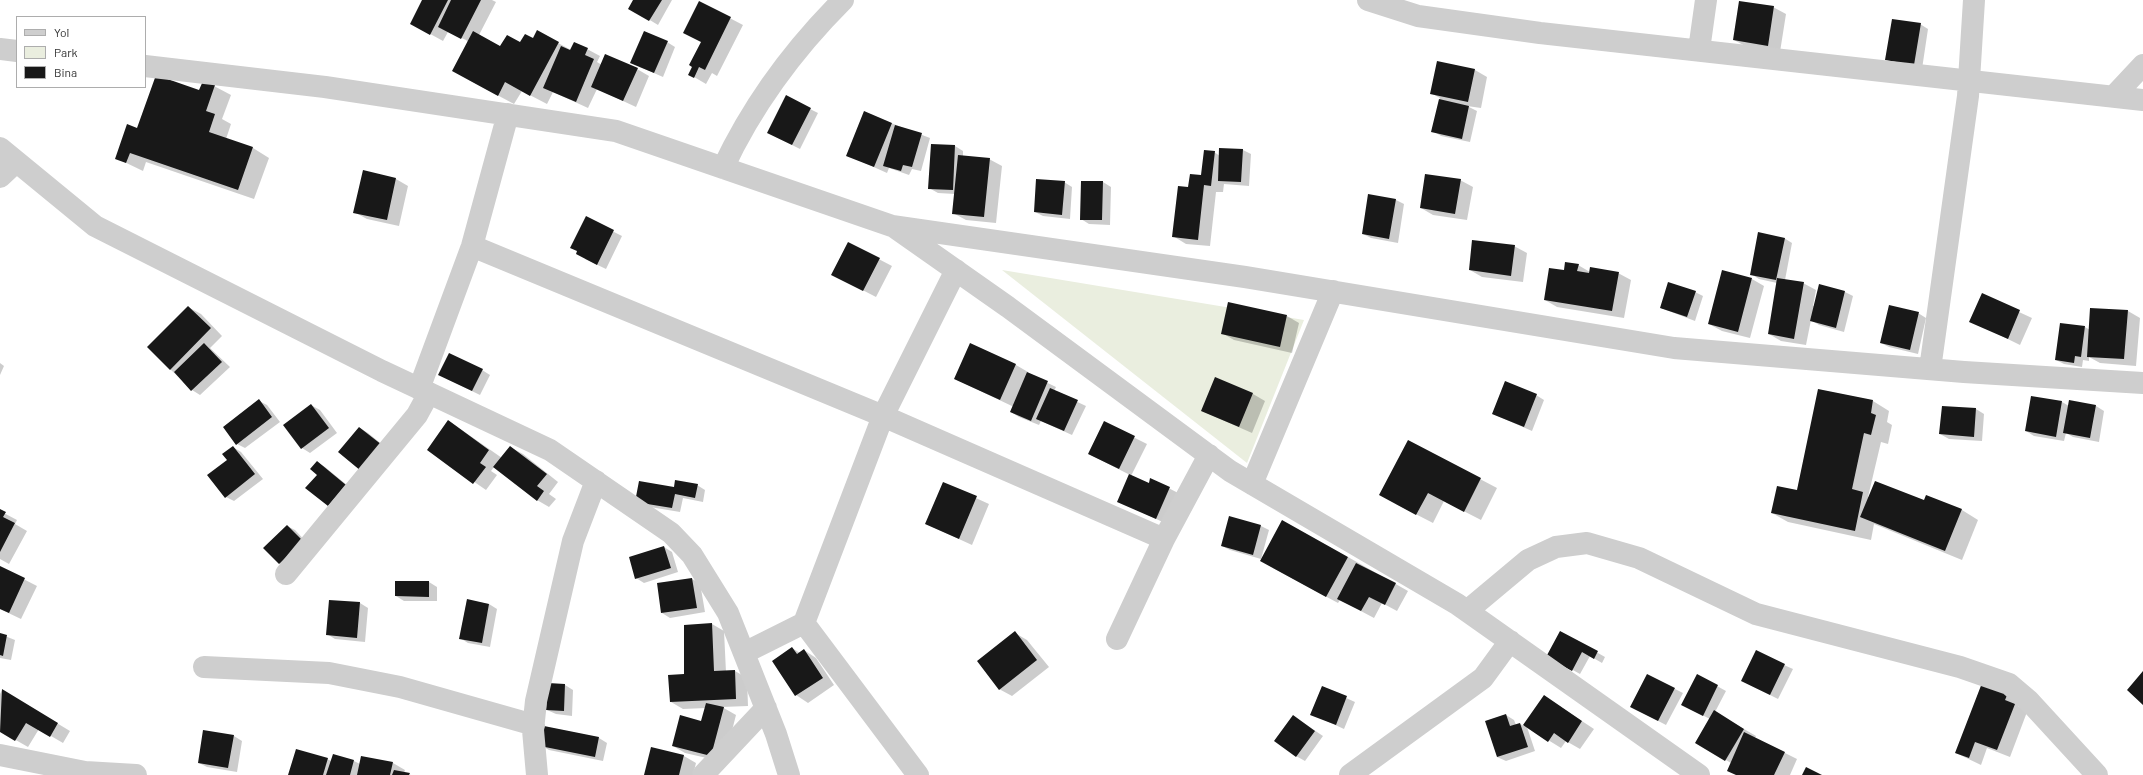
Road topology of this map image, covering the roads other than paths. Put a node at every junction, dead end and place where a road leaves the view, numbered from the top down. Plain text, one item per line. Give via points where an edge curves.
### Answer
1 (842, 0) edge
2 (1368, 0) edge
3 (1706, 0) edge
4 (1974, 0) edge
5 (0, 49) edge
6 (1699, 50) junction
7 (16, 51) edge
8 (2143, 65) edge
9 (146, 66) edge
10 (1969, 82) junction
11 (2114, 96) junction
12 (2143, 100) edge
13 (508, 114) junction
14 (8, 155) edge
15 (723, 168) junction
16 (0, 176) edge
17 (892, 226) junction
18 (472, 246) junction
19 (956, 270) junction
20 (1333, 292) junction
21 (1930, 369) junction
22 (2143, 382) edge
23 (424, 391) junction
24 (883, 416) junction
25 (1209, 456) junction
26 (596, 481) junction
27 (1252, 484) junction
28 (1164, 539) junction
29 (286, 574) dead end
30 (1467, 611) junction
31 (804, 623) junction
32 (1117, 639) dead end
33 (1510, 641) junction
34 (744, 653) junction
35 (204, 667) dead end
36 (766, 708) junction
37 (534, 725) junction
38 (0, 755) edge
39 (136, 775) edge
40 (537, 775) edge
41 (703, 775) edge
42 (789, 775) edge
43 (918, 775) edge
44 (1350, 775) edge
45 (1699, 775) edge
46 (2097, 775) edge

1 - 15 street via 777,77 735,143
2 - 6 street via 1418,16 1540,33
3 - 6 street
4 - 10 street
5 - 7 street
6 - 10 street
8 - 11 street
9 - 13 street via 326,87
10 - 11 street
10 - 21 street
11 - 12 street
13 - 15 street via 616,131
13 - 18 street
14 - 16 street
14 - 23 street via 94,226
15 - 17 street
17 - 19 street
17 - 20 street
18 - 23 street
18 - 24 street
19 - 24 street
19 - 25 street
20 - 21 street via 1674,348
20 - 27 street
21 - 22 street
23 - 26 street via 550,450
23 - 29 street via 417,415
24 - 28 street
24 - 31 street
25 - 27 street
25 - 28 street
26 - 34 street via 671,533 692,555 728,613
26 - 37 street via 573,541 536,701
27 - 30 street
28 - 32 street
30 - 33 street
30 - 46 street via 1528,560 1556,547 1586,543 1639,558 1756,614 1960,667 2009,684 2029,701
31 - 34 street
31 - 43 street
33 - 44 street via 1483,678
33 - 45 street
34 - 36 street
35 - 37 street via 329,673 400,686
36 - 41 street
36 - 42 street
37 - 40 street
38 - 39 street via 85,772

